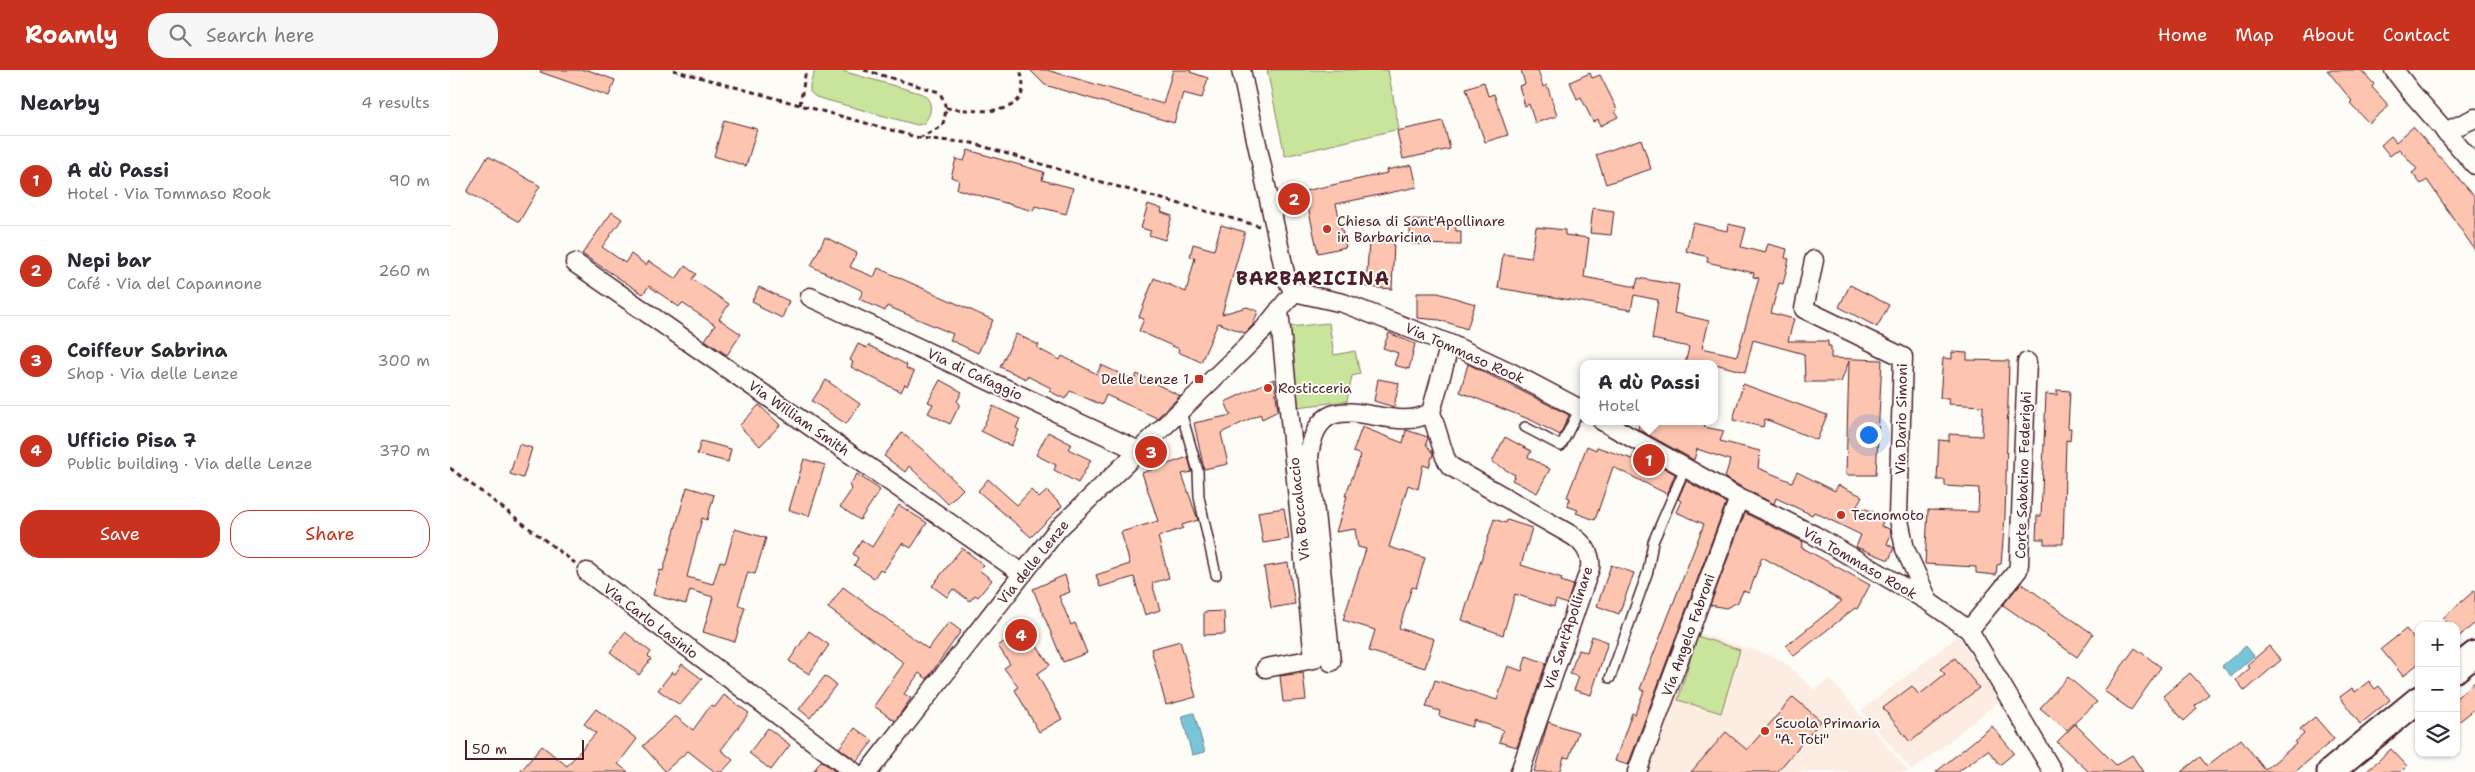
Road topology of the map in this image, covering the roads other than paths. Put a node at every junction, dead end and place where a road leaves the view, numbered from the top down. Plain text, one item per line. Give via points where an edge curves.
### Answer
1 (1241, 70) edge
2 (2394, 70) edge
3 (2475, 118) edge
4 (2445, 132) junction
5 (2475, 165) edge
6 (1814, 260) dead end
7 (575, 263) dead end
8 (1294, 292) junction
9 (810, 297) dead end
10 (1279, 310) junction
11 (1450, 344) junction
12 (2027, 362) dead end
13 (1580, 409) edge
14 (1181, 412) junction
15 (1431, 412) junction
16 (1580, 413) edge
17 (1609, 425) edge
18 (1525, 427) dead end
19 (1139, 451) junction
20 (1685, 468) junction
21 (1739, 498) junction
22 (1906, 550) junction
23 (587, 572) road end
24 (1023, 574) junction
25 (1216, 574) dead end
26 (1894, 583) junction
27 (1929, 602) junction
28 (1969, 630) junction
29 (2475, 654) edge
30 (1331, 662) dead end
31 (2459, 667) edge
32 (1266, 668) dead end
33 (1610, 678) dead end
34 (2415, 702) edge
35 (854, 772) edge
36 (868, 772) edge
37 (1520, 772) edge
38 (1637, 772) edge
39 (2053, 772) edge
40 (2330, 772) edge

1 - 8 street via 1283,266 1288,286
2 - 4 street
3 - 4 street
4 - 5 street
6 - 22 street, Via Dario Simoni via 1804,309 1903,357 1898,515
7 - 24 street, Via William Smith
8 - 10 street, Via delle Lenze
8 - 11 street, Via Tommaso Rook via 1343,303
9 - 19 street, Via di Cafaggio
10 - 14 street, Via delle Lenze
10 - 32 street, Via Boccalaccio via 1314,659
11 - 13 street, Via Tommaso Rook
11 - 15 street
12 - 28 street, Corte Sabatino Federighi via 2018,570
14 - 19 street, Via delle Lenze
14 - 25 lane via 1198,471 1199,497
15 - 30 street via 1404,420 1337,412 1325,419 1315,433 1309,457
15 - 37 street, Via Sant'Apollinare via 1450,466 1572,536 1585,547 1590,558 1590,568
16 - 18 lane via 1561,446
17 - 20 street, Via Tommaso Rook
19 - 24 street, Via delle Lenze via 1057,530
20 - 21 street, Via Tommaso Rook
20 - 33 lane via 1653,542 1648,571
21 - 26 street, Via Tommaso Rook via 1814,535
21 - 38 street, Via Angelo Fabroni
22 - 26 street
22 - 27 street, Via Dario Simoni
23 - 35 street, Via Carlo Lasinio
24 - 36 street, Via delle Lenze
26 - 27 street, Via Tommaso Rook
27 - 28 street, Via Tommaso Rook
28 - 39 street, Via Tommaso Rook
29 - 31 street
34 - 40 street

